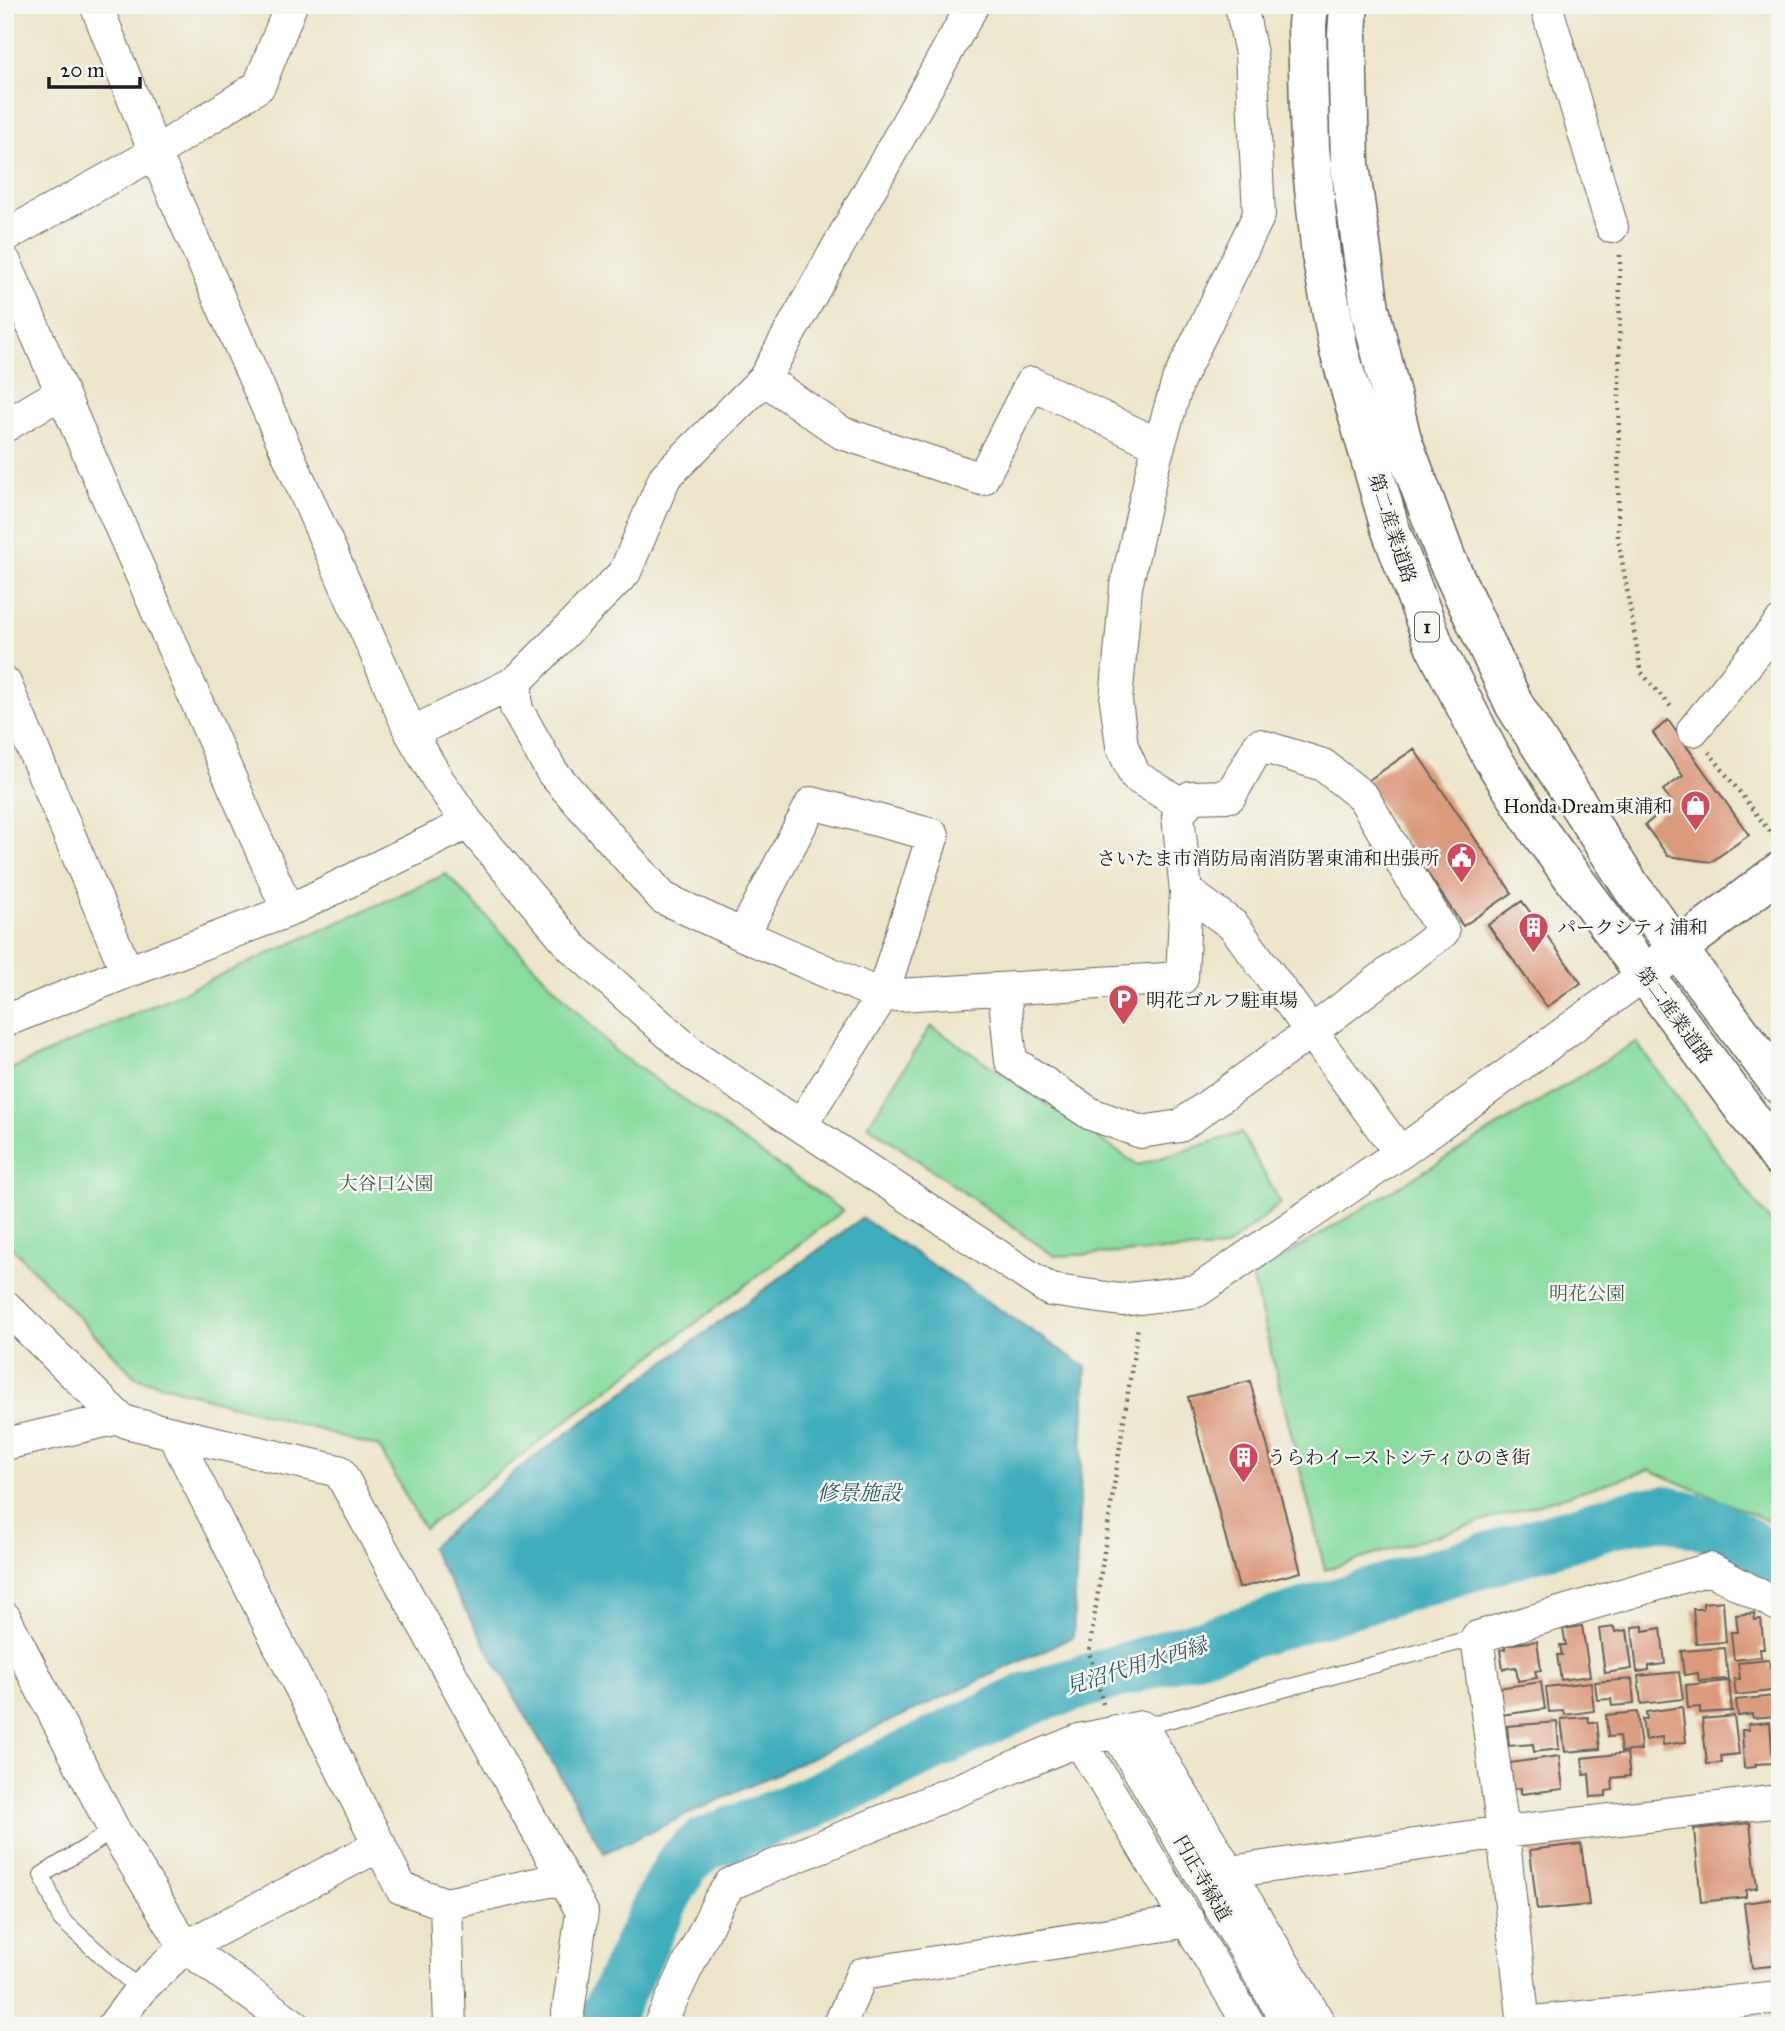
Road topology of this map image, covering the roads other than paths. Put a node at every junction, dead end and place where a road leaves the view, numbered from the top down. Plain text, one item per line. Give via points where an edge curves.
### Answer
1 (96, 5) edge
2 (291, 5) edge
3 (974, 5) edge
4 (1241, 5) edge
5 (1309, 5) edge
6 (1349, 5) edge
7 (1546, 5) edge
8 (155, 153) junction
9 (1612, 227) road end
10 (5, 236) edge
11 (5, 262) edge
12 (764, 379) junction
13 (62, 392) junction
14 (5, 426) edge
15 (1159, 445) junction
16 (1780, 623) edge
17 (516, 682) junction
18 (5, 684) edge
19 (1693, 730) road end
20 (411, 733) junction
21 (1185, 806) junction
22 (468, 823) junction
23 (1780, 871) edge
24 (1186, 891) junction
25 (288, 911) junction
26 (743, 935) junction
27 (1679, 948) junction
28 (127, 972) junction
29 (1645, 974) junction
30 (1004, 989) junction
31 (882, 996) junction
32 (5, 1021) edge
33 (1312, 1031) junction
34 (1780, 1085) edge
35 (801, 1125) junction
36 (1400, 1153) junction
37 (1780, 1157) edge
38 (5, 1306) edge
39 (119, 1418) junction
40 (174, 1435) junction
41 (5, 1444) edge
42 (1780, 1606) edge
43 (5, 1618) edge
44 (1477, 1637) junction
45 (1121, 1721) junction
46 (1079, 1740) junction
47 (1780, 1801) edge
48 (114, 1830) junction
49 (1503, 1832) junction
50 (380, 1845) junction
51 (1230, 1872) junction
52 (563, 1878) junction
53 (446, 1904) junction
54 (1189, 1921) junction
55 (185, 1947) junction
56 (140, 1990) junction
57 (1780, 1997) edge
58 (1524, 2025) edge
59 (113, 2026) edge
60 (295, 2026) edge
61 (450, 2026) edge
62 (569, 2026) edge
63 (659, 2026) edge
64 (839, 2026) edge
65 (1250, 2026) edge
66 (1290, 2026) edge
67 (1321, 2026) edge

1 - 8 street
2 - 8 street via 259,86
3 - 12 street
4 - 15 street via 1251,54 1259,215 1178,381
5 - 29 main road, 第二産業道路 / 1 via 1310,149 1321,255 1339,351 1390,528 1435,647 1491,756 1538,830
6 - 27 main road, 第二産業道路 via 1350,165 1370,309 1402,439 1447,560 1515,706 1632,888
7 - 9 street
8 - 10 street
8 - 20 street
11 - 13 street
12 - 15 street via 842,433 982,479 1031,383
12 - 17 street via 665,477 625,572
13 - 14 street
13 - 25 street
15 - 21 street via 1126,587 1116,701 1122,746 1135,776
16 - 19 street
17 - 20 street
17 - 26 street via 516,708 552,772 663,898
18 - 28 street
20 - 22 street
21 - 24 street via 1178,816
21 - 33 street via 1191,797 1230,796 1259,745 1323,765 1363,797 1443,932
22 - 25 street
22 - 35 street via 572,947 692,1054
23 - 27 main road
24 - 30 street via 1182,978
24 - 33 street via 1234,926
25 - 28 street
26 - 31 street
26 - 31 street via 812,803 933,835
27 - 29 main road
27 - 34 main road, 第二産業道路
28 - 32 street
29 - 36 street
29 - 37 main road, 第二産業道路 / 1
30 - 31 street
30 - 33 street via 1010,1061 1091,1114 1141,1132 1180,1126
31 - 35 street
33 - 36 street
35 - 36 street via 1050,1290 1121,1300 1197,1291
38 - 39 street
39 - 40 street
39 - 41 street
40 - 50 street
40 - 52 street via 340,1471
42 - 44 street via 1710,1569
43 - 48 street
44 - 45 lane
44 - 49 street
45 - 46 street
45 - 51 street
45 - 66 street, 円正寺緑道
46 - 54 street
46 - 63 street via 730,1884
47 - 49 street
48 - 55 street
48 - 56 lane via 42,1875 61,1919
49 - 51 street
49 - 58 street
50 - 53 street via 401,1888
50 - 55 street
51 - 67 street
52 - 53 street
52 - 62 street via 582,1912
53 - 61 street
54 - 64 street via 862,1974
54 - 65 street
55 - 56 street
55 - 60 street
56 - 59 street
57 - 58 street

